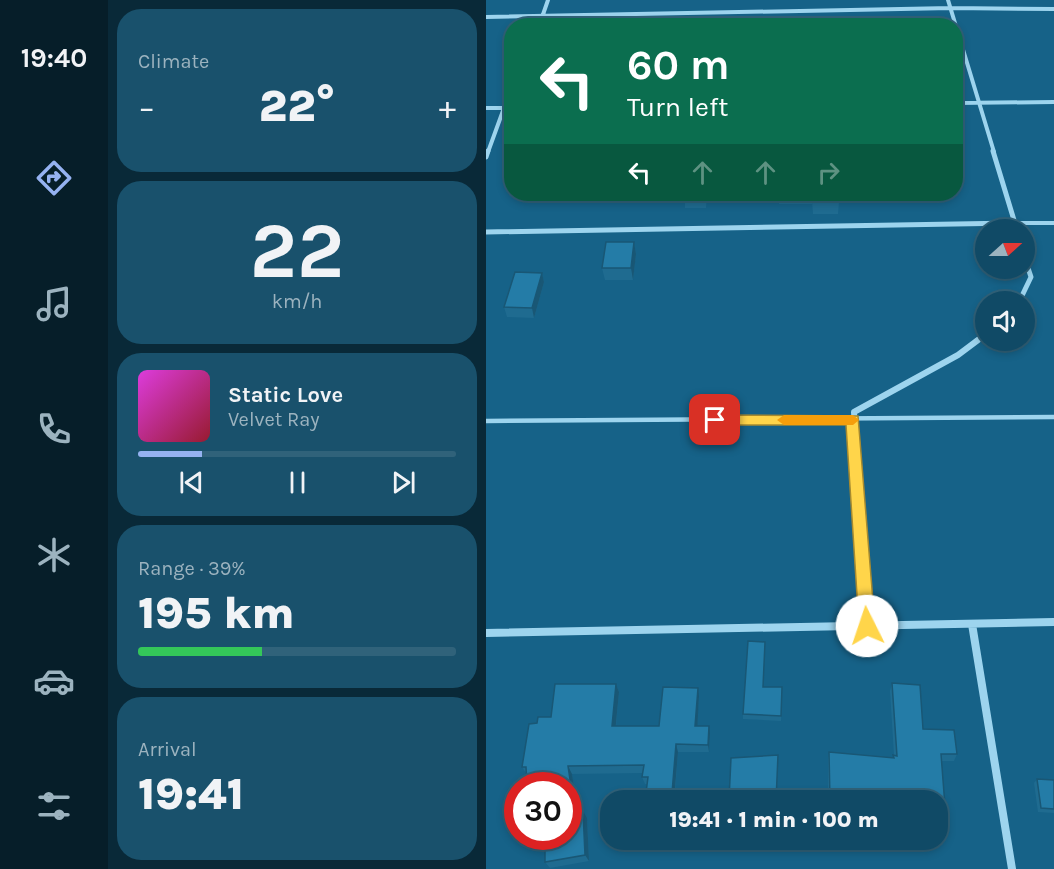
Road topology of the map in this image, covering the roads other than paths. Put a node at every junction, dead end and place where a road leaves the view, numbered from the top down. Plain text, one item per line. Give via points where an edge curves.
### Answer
1 (548, 0) edge
2 (948, 0) edge
3 (951, 8) junction
4 (1054, 9) edge
5 (486, 17) edge
6 (542, 17) junction
7 (954, 18) edge
8 (963, 48) edge
9 (979, 102) junction
10 (1054, 102) edge
11 (963, 103) edge
12 (486, 108) edge
13 (504, 108) joint
14 (486, 157) edge
15 (1014, 219) edge
16 (1035, 223) edge
17 (1054, 223) edge
18 (975, 224) edge
19 (486, 232) edge
20 (975, 342) edge
21 (1054, 417) edge
22 (853, 420) junction
23 (486, 421) edge
24 (1054, 622) edge
25 (972, 624) junction
26 (867, 626) junction
27 (486, 633) edge
28 (1012, 869) edge

1 - 6 street
2 - 3 street
3 - 4 street
3 - 6 street
3 - 7 street
5 - 6 street
8 - 9 street
9 - 10 street
9 - 11 street
9 - 15 street
12 - 13 street
13 - 14 street
16 - 17 lane
18 - 19 street
20 - 22 street via 854,412
21 - 22 lane
22 - 23 lane
22 - 26 street
24 - 25 street
25 - 26 street
25 - 28 street
26 - 27 street

